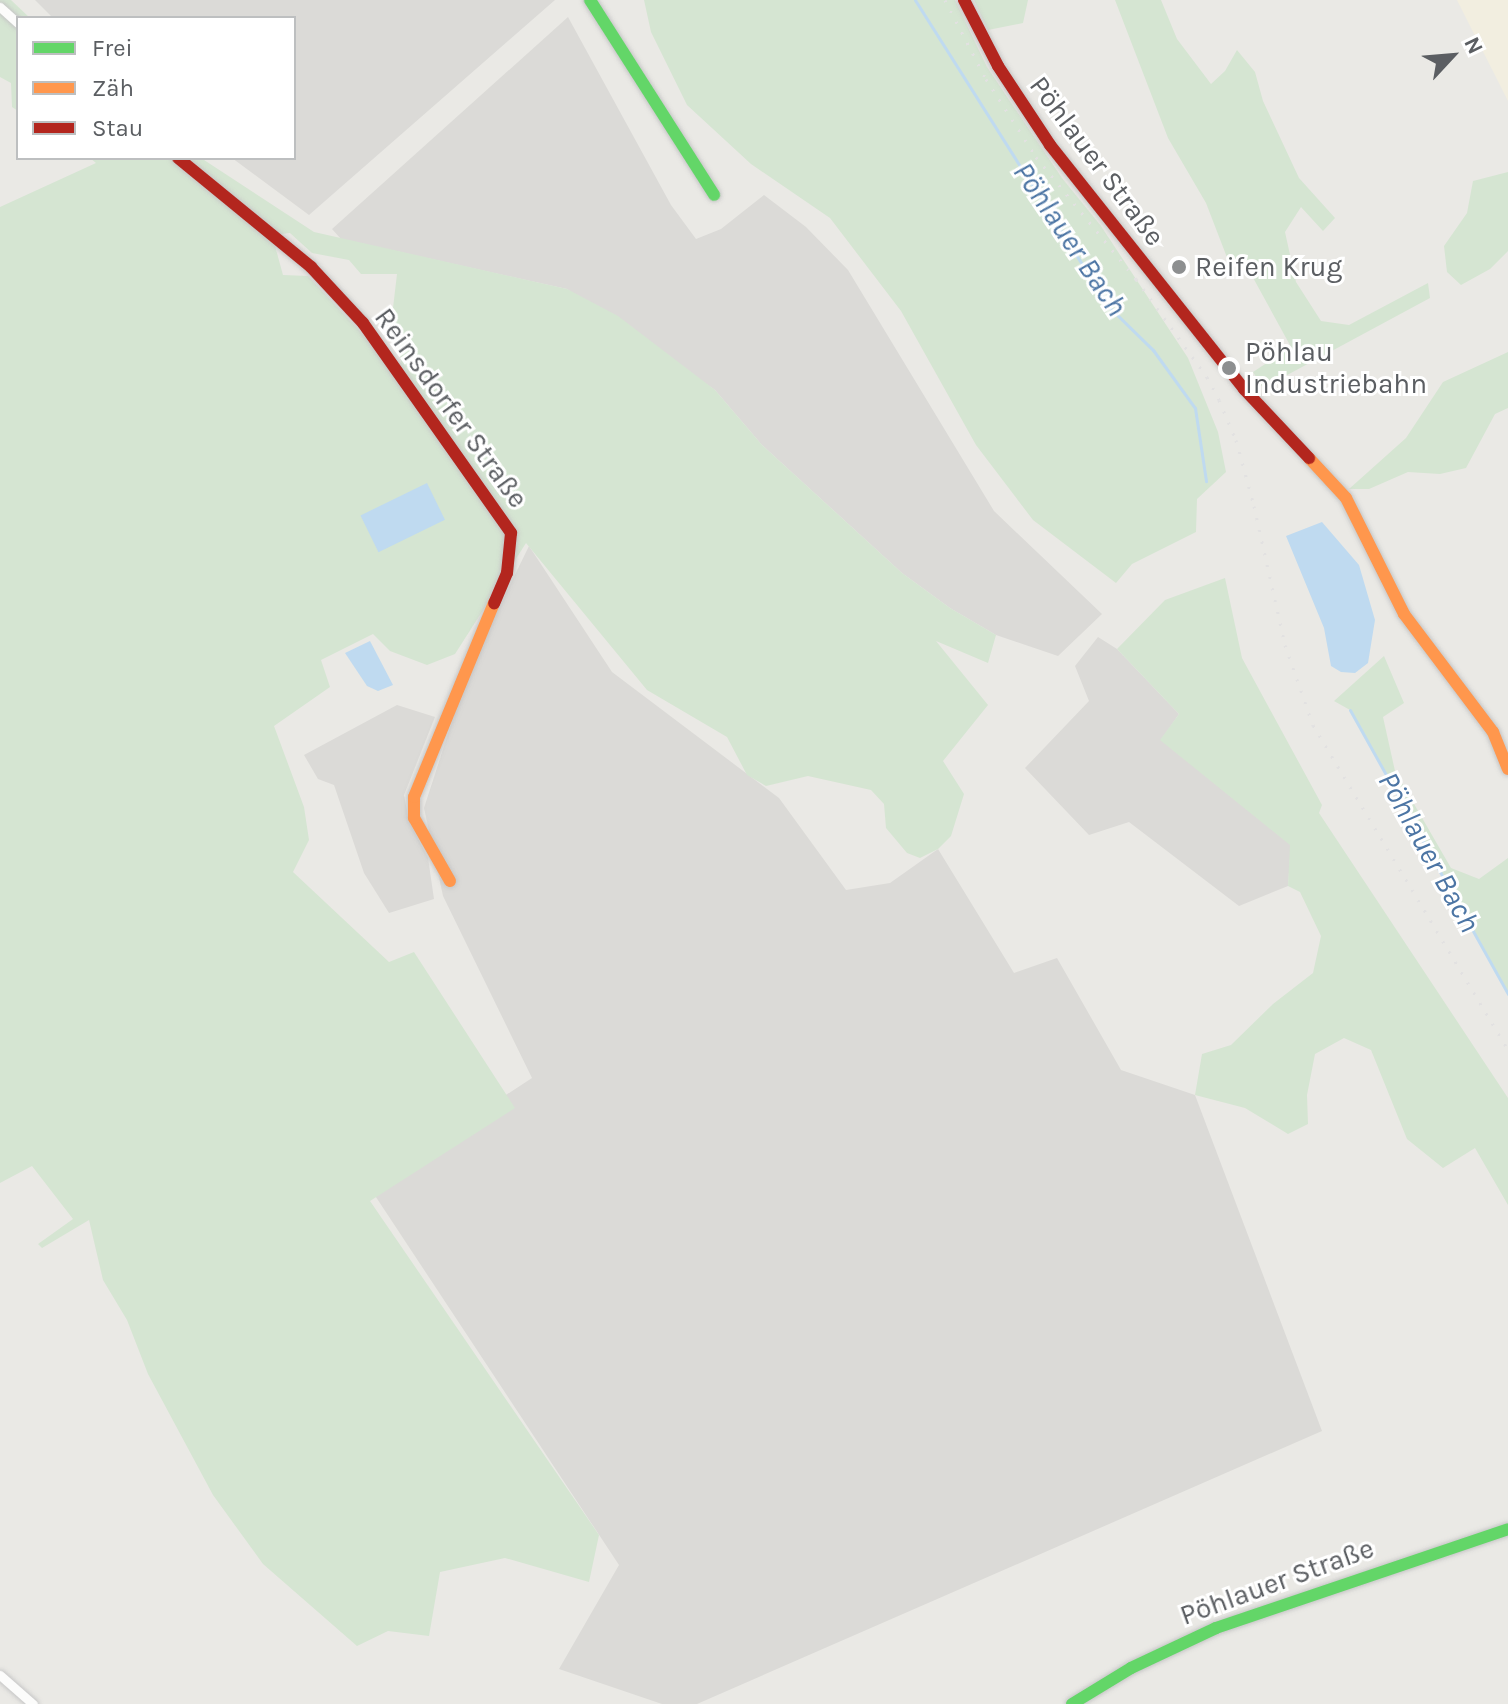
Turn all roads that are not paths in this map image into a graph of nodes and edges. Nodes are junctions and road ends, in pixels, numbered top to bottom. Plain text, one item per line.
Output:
1 (590, 0) edge
2 (964, 0) edge
3 (0, 7) edge
4 (16, 21) edge
5 (180, 160) edge
6 (714, 195) dead end
7 (1508, 769) edge
8 (450, 881) dead end
9 (1508, 1529) edge
10 (0, 1675) edge
11 (33, 1704) edge
12 (1072, 1704) edge

1 - 6 street
2 - 7 street, Pöhlauer Straße
3 - 4 street
5 - 8 street, Reinsdorfer Straße
9 - 12 street, Pöhlauer Straße
10 - 11 street

